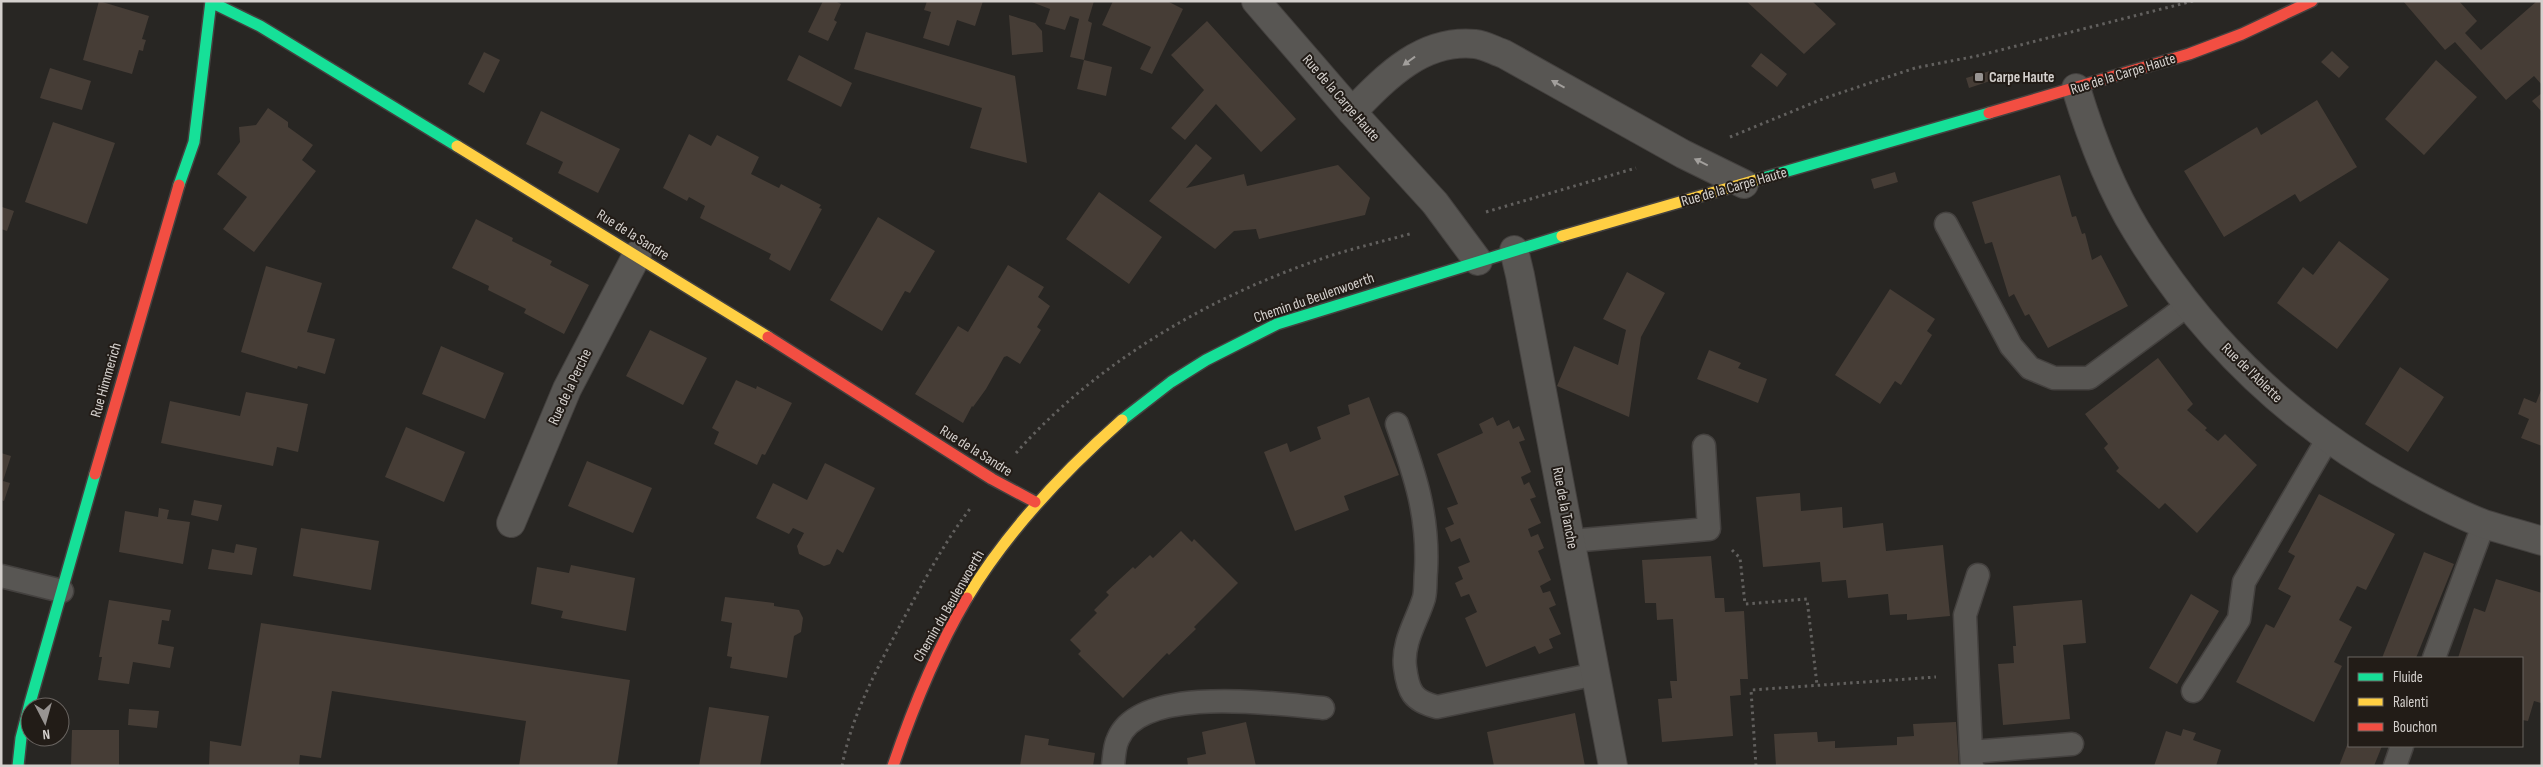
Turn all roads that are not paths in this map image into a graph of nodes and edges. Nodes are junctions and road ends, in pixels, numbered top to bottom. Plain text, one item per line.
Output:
1 (1256, 1) edge
2 (2312, 1) edge
3 (211, 2) edge
4 (2076, 88) junction
5 (1352, 112) junction
6 (1744, 184) junction
7 (1946, 224) dead end
8 (1514, 250) junction
9 (637, 255) junction
10 (1478, 261) junction
11 (2188, 305) junction
12 (1397, 424) dead end
13 (2328, 440) junction
14 (1704, 446) dead end
15 (1035, 502) junction
16 (511, 523) dead end
17 (2484, 523) junction
18 (1571, 541) junction
19 (2542, 541) edge
20 (1978, 575) dead end
21 (1, 576) edge
22 (62, 591) junction
23 (2434, 657) edge
24 (1596, 674) junction
25 (2193, 691) dead end
26 (1323, 708) dead end
27 (2072, 744) dead end
28 (2402, 747) edge
29 (1972, 759) edge
30 (18, 766) edge
31 (893, 766) edge
32 (1113, 766) edge
33 (1613, 766) edge
34 (2394, 766) edge

1 - 5 street, Rue de la Carpe Haute
2 - 4 street, Rue de la Carpe Haute
3 - 9 street, Rue de la Sandre
3 - 22 street, Rue Himmerich
4 - 6 street, Rue de la Carpe Haute
4 - 11 street, Rue de l'Ablette
6 -> 5 street
5 - 10 street, Rue de la Carpe Haute
6 - 8 street, Rue de la Carpe Haute
7 - 11 lane
8 - 10 street, Rue de la Carpe Haute
8 - 18 street, Rue de la Tanche
9 - 15 street, Rue de la Sandre
9 - 16 street, Rue de la Perche
10 - 15 street, Chemin du Beulenwoerth
11 - 13 street, Rue de l'Ablette
12 - 24 lane
13 - 17 street, Rue de l'Ablette
13 - 25 lane
14 - 18 lane
15 - 31 street, Chemin du Beulenwoerth
17 - 19 street, Rue de l'Ablette
17 - 23 lane
18 - 24 street, Rue de la Tanche
20 - 29 lane
21 - 22 lane
22 - 30 street, Rue Himmerich
24 - 33 street, Rue de la Tanche
26 - 32 lane
27 - 29 lane
28 - 34 lane

